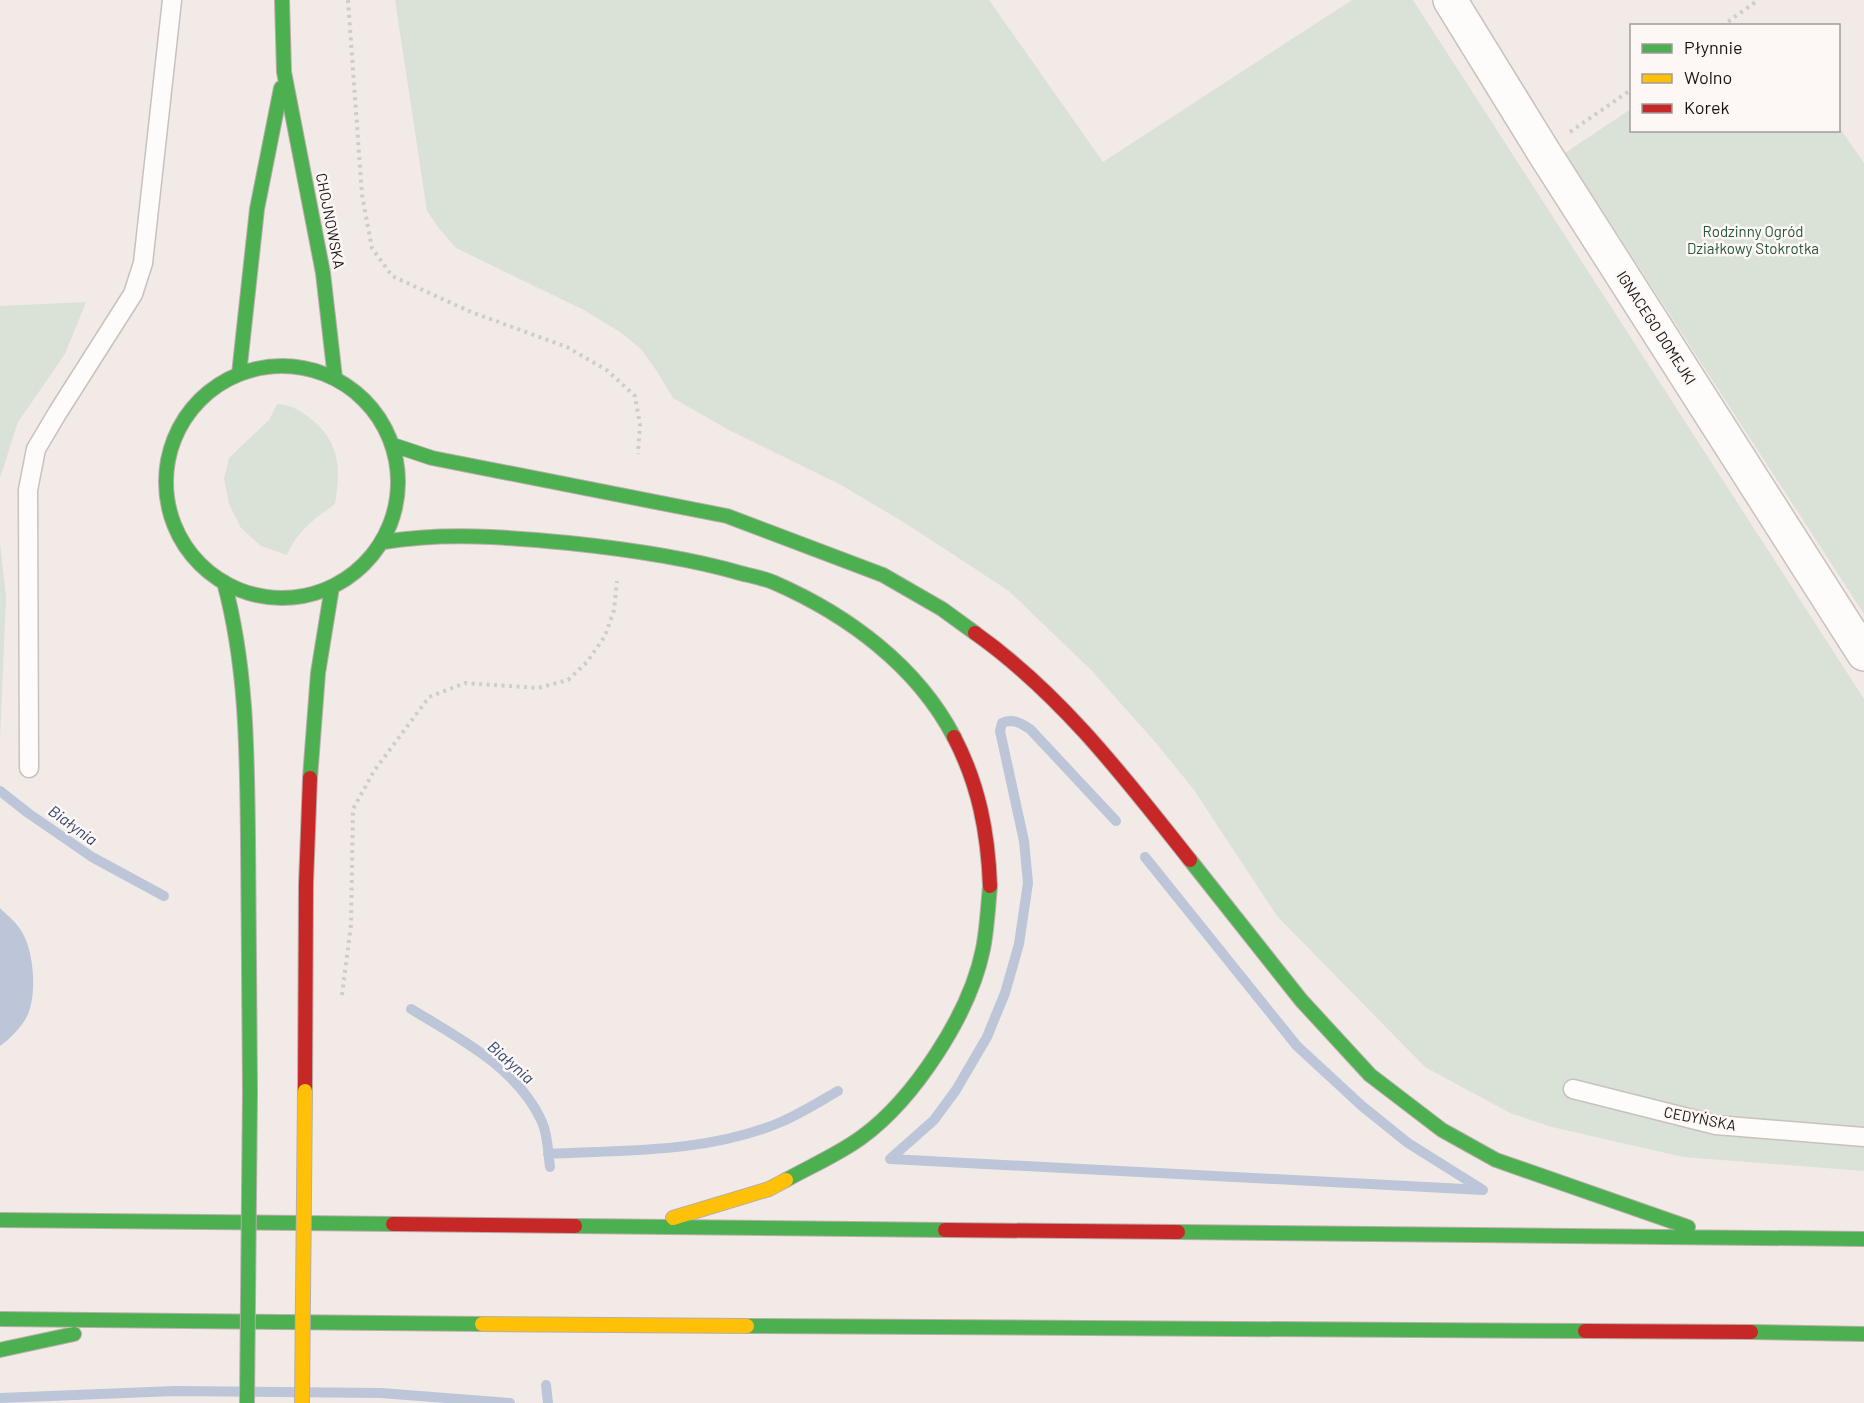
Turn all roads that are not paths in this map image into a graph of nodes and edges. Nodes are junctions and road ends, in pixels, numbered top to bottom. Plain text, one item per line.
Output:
1 (172, 0) edge
2 (282, 0) edge
3 (1450, 0) edge
4 (284, 72) junction
5 (239, 374) junction
6 (335, 378) junction
7 (393, 445) junction
8 (383, 542) junction
9 (224, 582) junction
10 (332, 587) junction
11 (1864, 654) edge
12 (29, 768) dead end
13 (1573, 1089) dead end
14 (1864, 1137) edge
15 (0, 1220) edge
16 (644, 1227) junction
17 (1718, 1237) junction
18 (1864, 1239) edge
19 (0, 1319) edge
20 (140, 1322) junction
21 (1864, 1334) edge
22 (0, 1350) edge
23 (247, 1403) edge
24 (302, 1403) edge

1 - 12 lane
2 - 4 main road, CHOJNOWSKA
3 - 11 street, IGNACEGO DOMEJKI
4 - 5 main road, CHOJNOWSKA
4 - 6 main road, CHOJNOWSKA
5 - 6 main road
5 - 9 main road
6 - 7 main road
7 - 8 main road
7 - 17 main road
8 - 10 main road
8 - 16 main road
9 - 10 main road
9 - 23 main road, bridge
10 - 24 main road, bridge
13 - 14 lane, CEDYŃSKA
15 - 16 main road
16 - 17 main road
17 - 18 main road
19 - 20 main road
20 - 21 main road
20 - 22 main road

